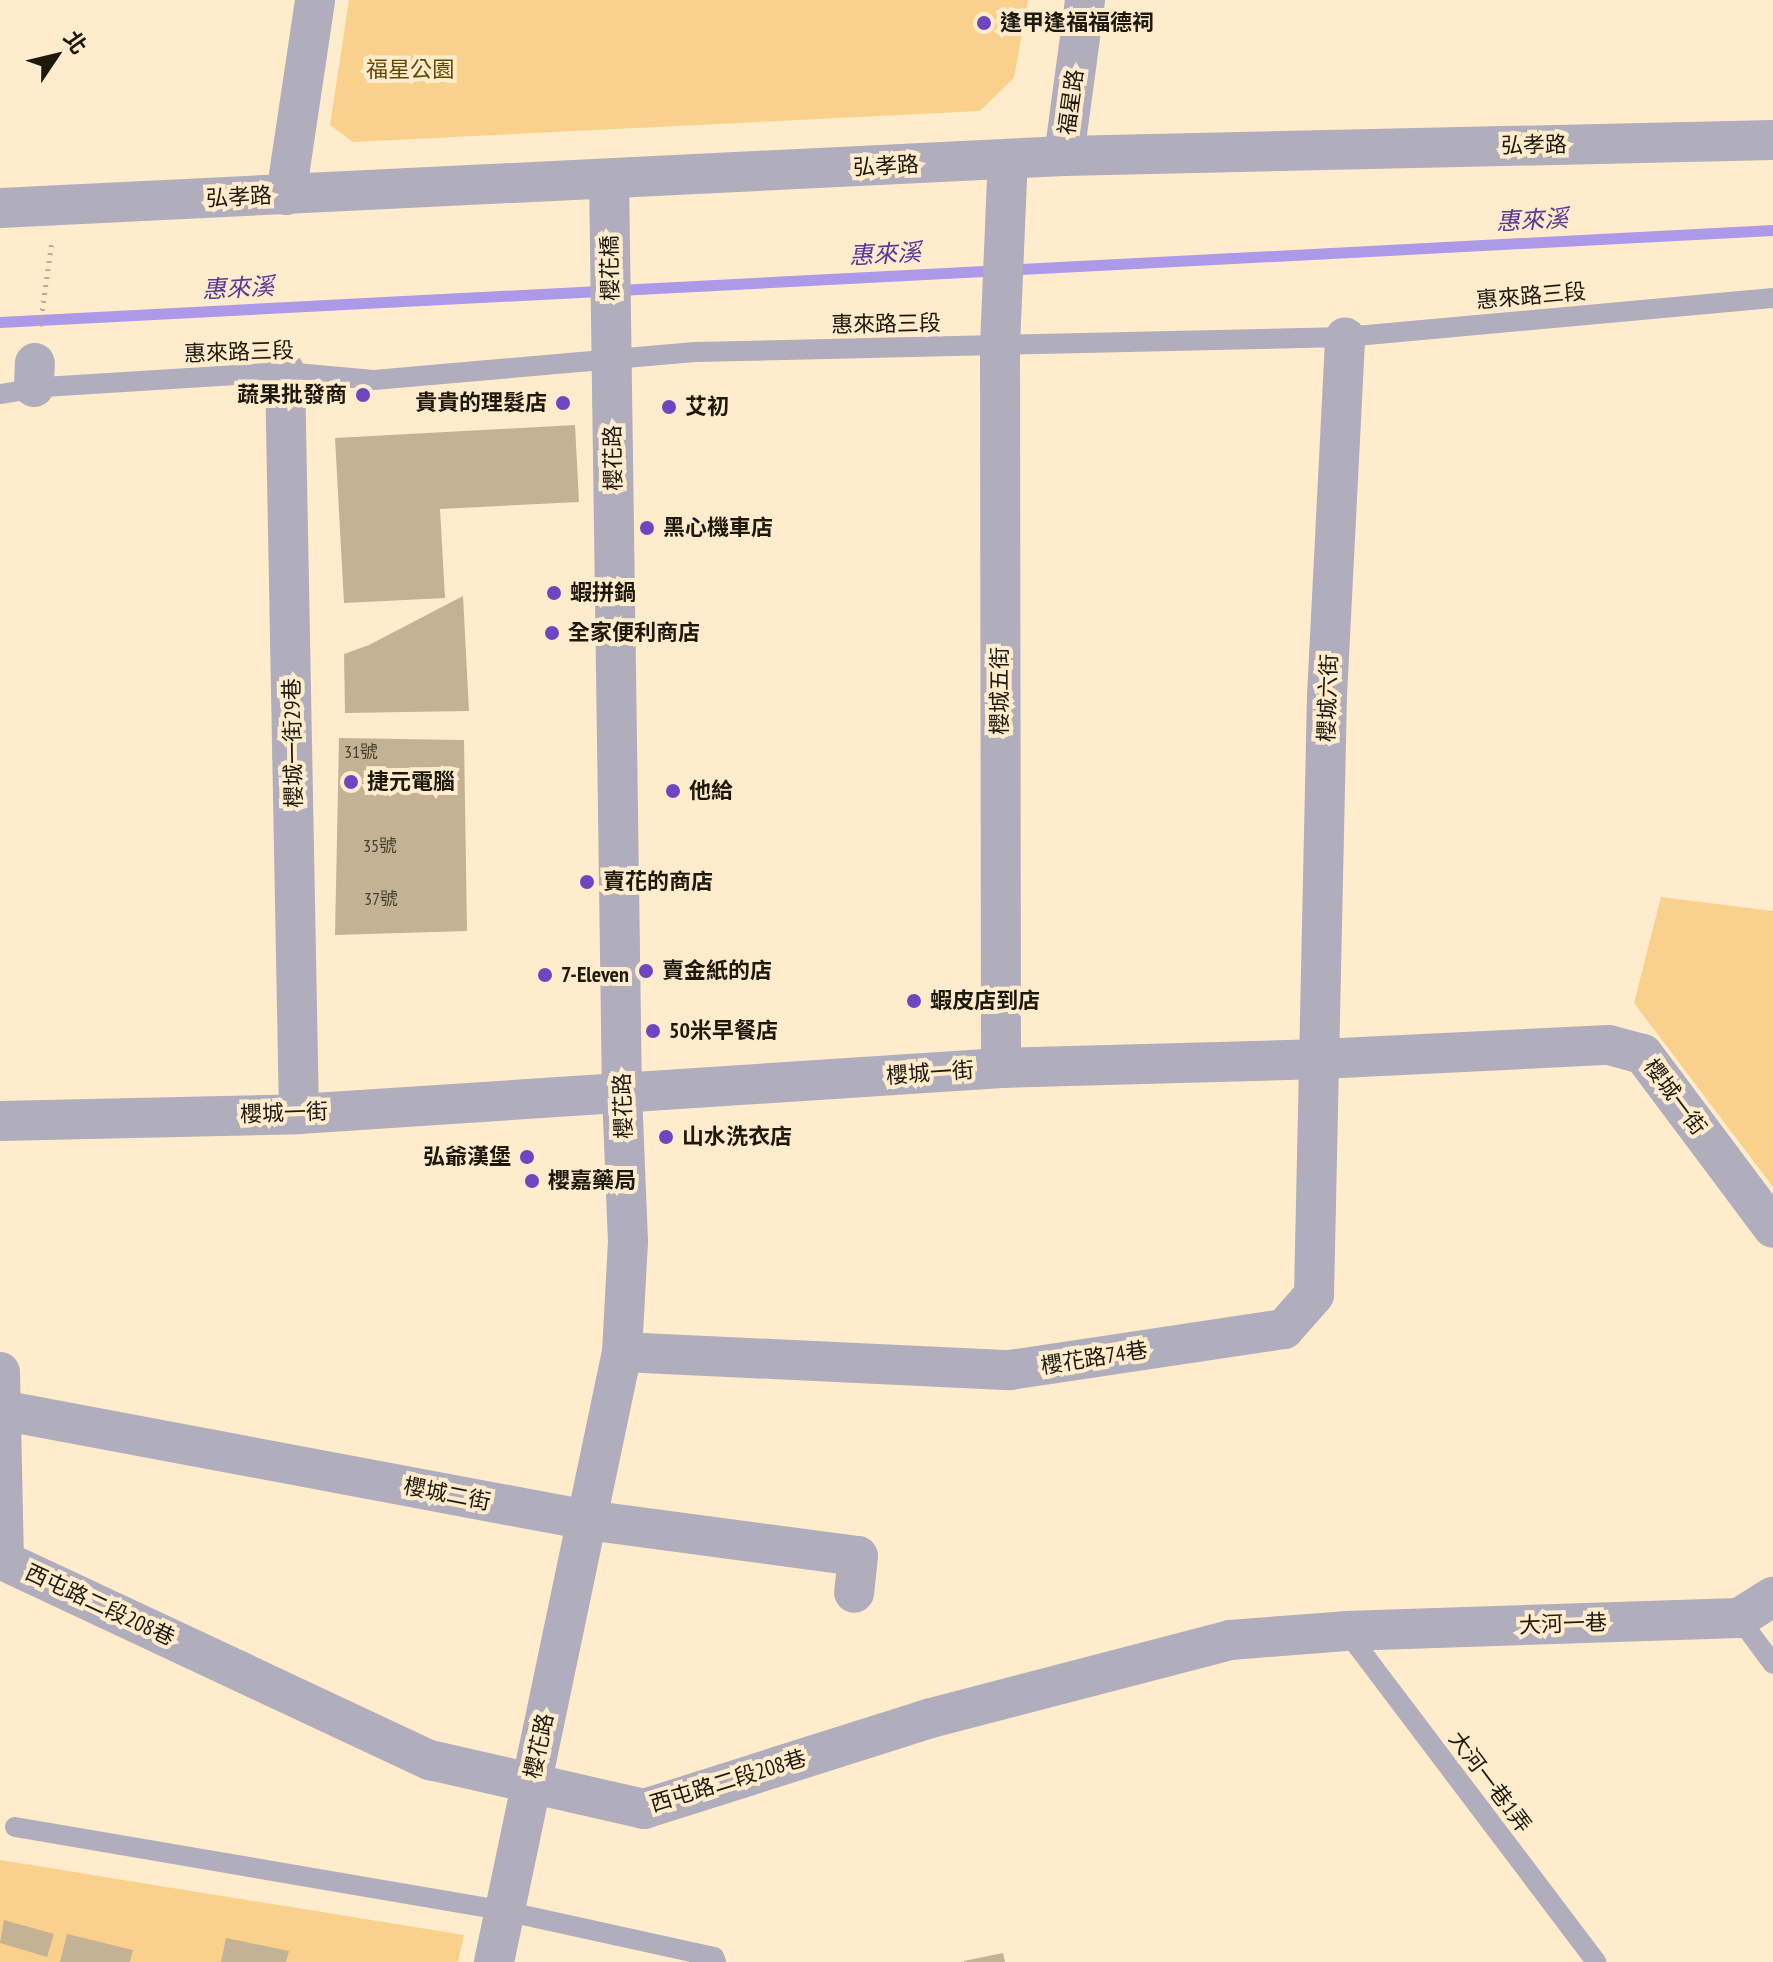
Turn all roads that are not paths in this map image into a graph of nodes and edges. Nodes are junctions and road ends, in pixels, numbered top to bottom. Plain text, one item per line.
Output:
1 (315, 0) edge
2 (1085, 0) edge
3 (1773, 140) edge
4 (1064, 156) junction
5 (1006, 174) junction
6 (609, 191) junction
7 (286, 195) junction
8 (0, 208) edge
9 (1773, 298) edge
10 (1000, 330) junction
11 (1345, 337) junction
12 (612, 346) junction
13 (285, 372) junction
14 (23, 381) edge
15 (1320, 1059) junction
16 (1001, 1068) junction
17 (622, 1095) junction
18 (299, 1114) junction
19 (0, 1121) edge
20 (1773, 1228) edge
21 (622, 1352) junction
22 (1, 1391) edge
23 (587, 1520) junction
24 (2, 1560) edge
25 (854, 1593) dead end
26 (1773, 1597) edge
27 (1739, 1618) junction
28 (1346, 1631) junction
29 (1773, 1664) edge
30 (531, 1785) junction
31 (15, 1827) dead end
32 (505, 1911) junction
33 (494, 1962) edge
34 (716, 1962) edge
35 (1596, 1962) edge

1 - 7 street
2 - 4 street, 福星路
3 - 4 street, 弘孝路
4 - 5 street, 弘孝路
5 - 6 street, 弘孝路
5 - 10 street, 櫻城五街
6 - 7 street, 弘孝路
6 - 12 street, 櫻花橋
7 - 8 street, 弘孝路
9 - 11 lane, 惠來路三段
10 - 11 lane, 惠來路三段
10 - 12 lane, 惠來路三段
10 - 16 street, 櫻城五街
11 - 15 street, 櫻城六街
12 - 13 lane, 惠來路三段
12 - 17 street, 櫻花路
13 - 14 lane, 惠來路三段
13 - 18 street, 櫻城一街29巷
15 - 16 street, 櫻城一街
15 - 20 street, 櫻城一街
15 - 21 street, 櫻花路74巷
16 - 17 street, 櫻城一街
17 - 18 street, 櫻城一街
17 - 21 street, 櫻花路
18 - 19 street, 櫻城一街
21 - 23 street, 櫻花路
22 - 23 street, 櫻城二街
22 - 24 street
23 - 25 street, 櫻城二街
23 - 30 street, 櫻花路
24 - 30 street, 西屯路二段208巷
26 - 27 street, 大河一巷
27 - 28 street, 大河一巷
27 - 29 lane
28 - 30 street, 西屯路二段208巷
28 - 35 lane, 大河一巷1弄
30 - 32 street, 櫻花路
31 - 32 lane
32 - 33 street, 櫻花路
32 - 34 lane

